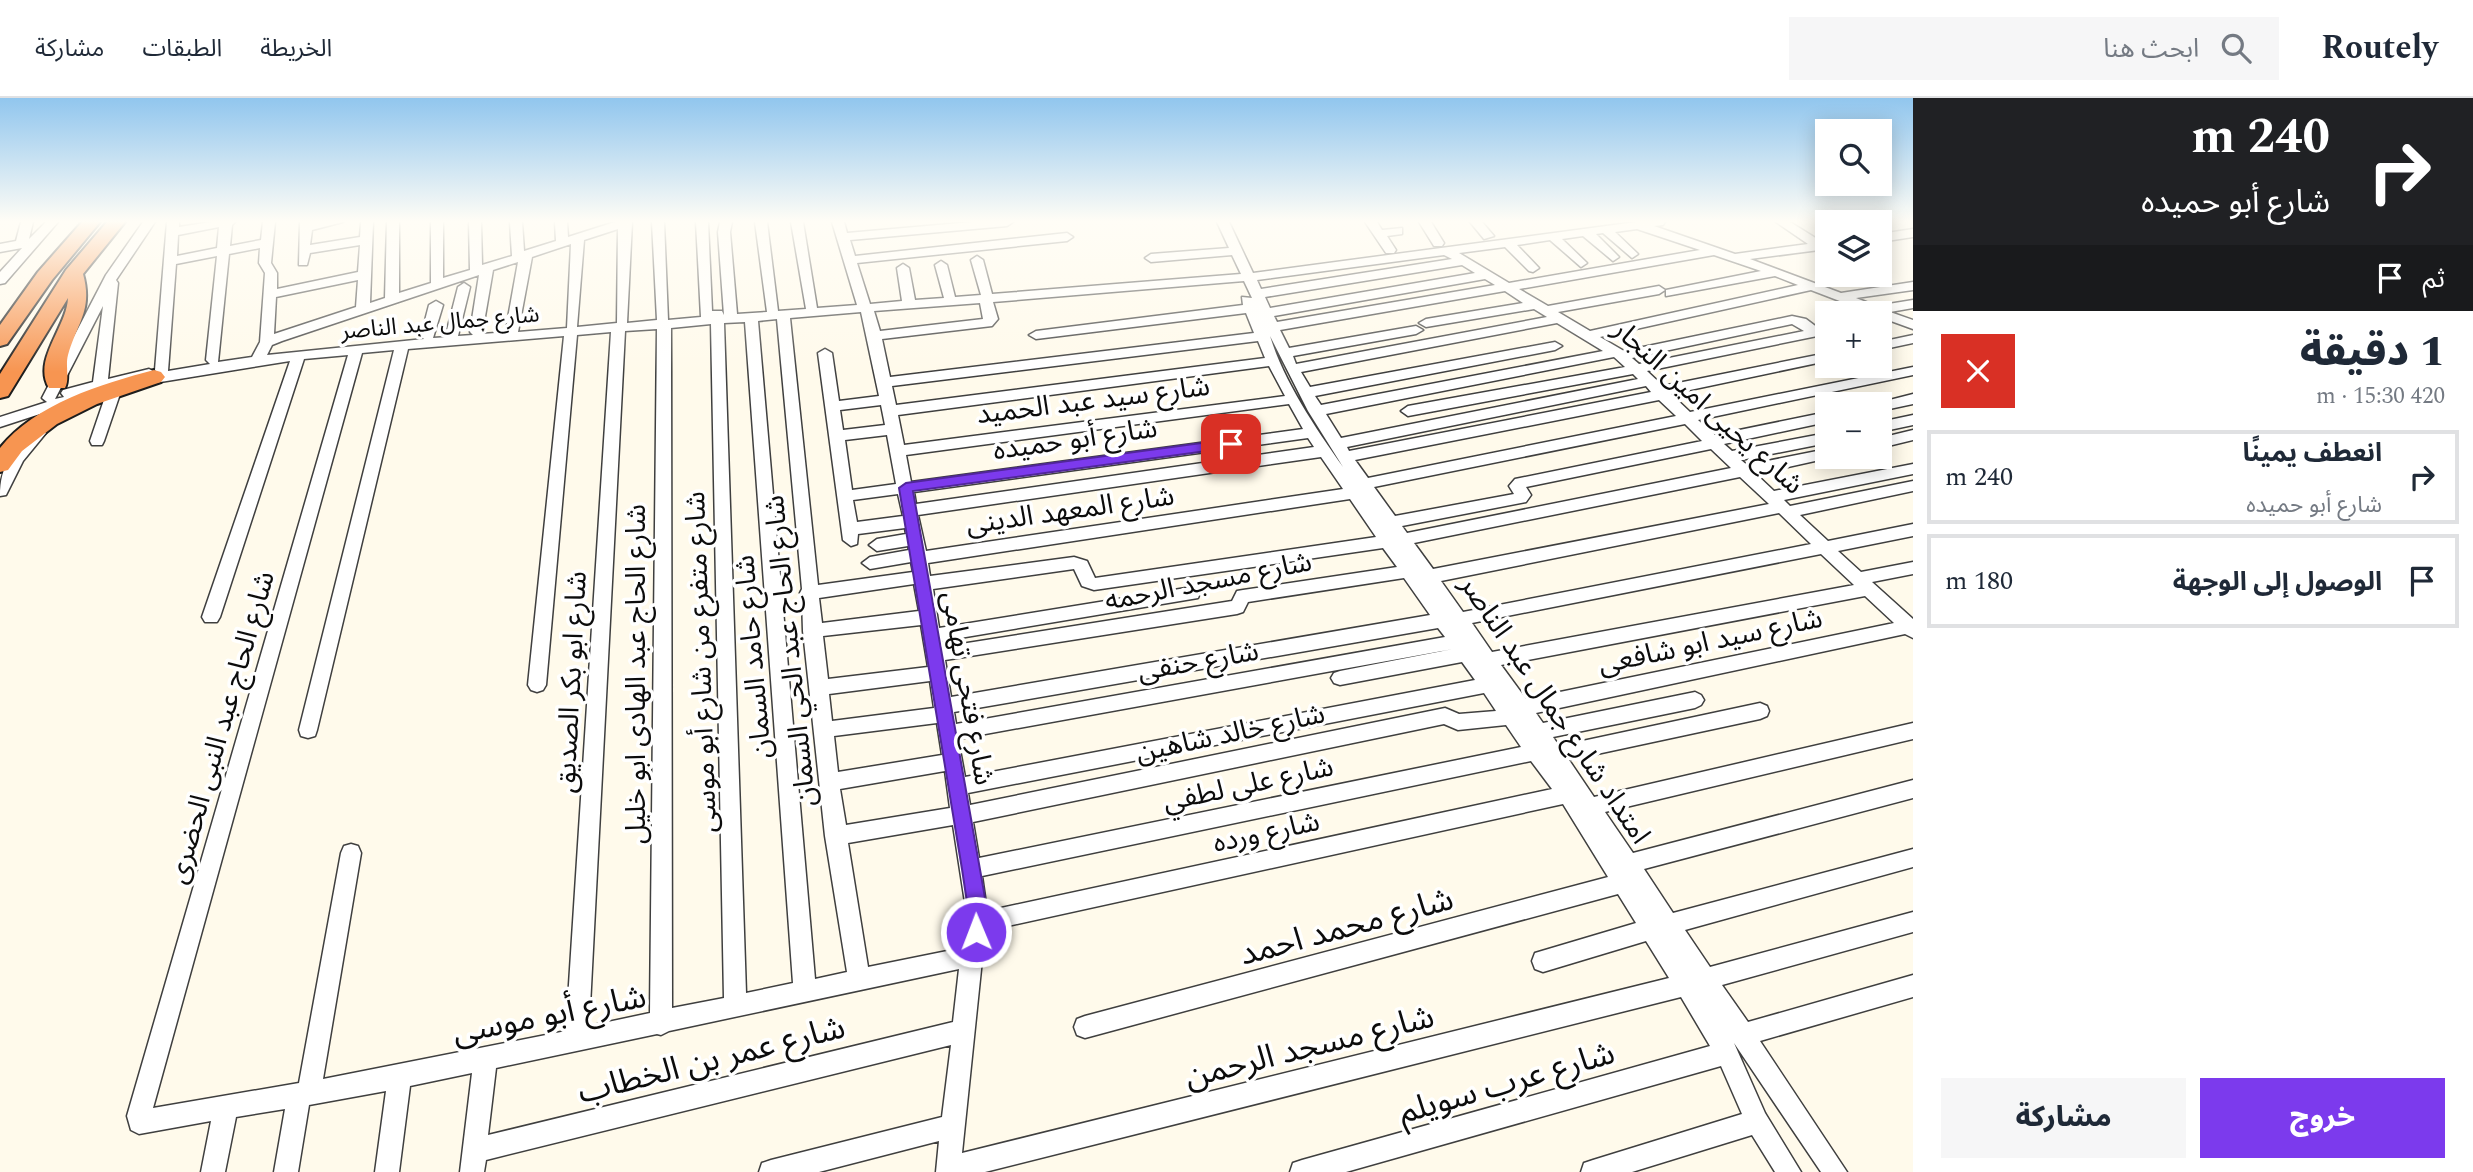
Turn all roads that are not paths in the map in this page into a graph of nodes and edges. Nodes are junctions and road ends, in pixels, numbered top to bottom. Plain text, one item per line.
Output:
1 (48, 272) edge
2 (114, 272) edge
3 (169, 272) edge
4 (221, 272) edge
5 (270, 272) edge
6 (354, 272) edge
7 (365, 272) edge
8 (392, 272) edge
9 (437, 272) edge
10 (470, 272) edge
11 (482, 272) edge
12 (520, 272) edge
13 (576, 272) edge
14 (623, 272) edge
15 (661, 272) edge
16 (711, 272) edge
17 (721, 272) edge
18 (770, 272) edge
19 (805, 272) edge
20 (853, 272) edge
21 (904, 272) edge
22 (944, 272) edge
23 (980, 272) edge
24 (1191, 272) edge
25 (1243, 272) edge
26 (1318, 272) edge
27 (1338, 272) edge
28 (1390, 272) edge
29 (1483, 272) edge
30 (1598, 272) edge
31 (1776, 272) joint
32 (74, 274) joint
33 (112, 275) junction
34 (1488, 275) junction
35 (45, 276) junction
36 (437, 283) junction
37 (1812, 286) junction
38 (1913, 286) edge
39 (464, 287) dead end
40 (270, 288) junction
41 (1509, 288) junction
42 (1251, 293) junction
43 (949, 296) junction
44 (986, 296) junction
45 (1840, 297) junction
46 (392, 298) junction
47 (908, 300) junction
48 (1849, 301) edge
49 (1913, 304) edge
50 (436, 305) dead end
51 (865, 306) junction
52 (811, 307) junction
53 (363, 308) junction
54 (0, 311) edge
55 (1549, 311) junction
56 (1892, 311) edge
57 (777, 312) junction
58 (718, 316) junction
59 (751, 317) junction
60 (1892, 318) edge
61 (663, 321) junction
62 (1910, 323) edge
63 (620, 324) junction
64 (572, 328) junction
65 (1815, 328) edge
66 (513, 329) junction
67 (477, 332) junction
68 (1815, 332) edge
69 (453, 334) junction
70 (1036, 335) dead end
71 (1590, 335) junction
72 (428, 336) junction
73 (874, 336) junction
74 (1913, 339) edge
75 (0, 340) edge
76 (1892, 343) edge
77 (402, 345) junction
78 (1555, 345) dead end
79 (356, 350) junction
80 (261, 352) junction
81 (825, 354) dead end
82 (1620, 354) junction
83 (299, 355) junction
84 (1815, 359) edge
85 (213, 360) junction
86 (1283, 361) junction
87 (1637, 369) junction
88 (1913, 371) edge
89 (163, 374) junction
90 (100, 384) junction
91 (1659, 389) junction
92 (1, 390) edge
93 (53, 391) junction
94 (113, 394) junction
95 (1299, 396) junction
96 (1913, 399) edge
97 (1892, 403) edge
98 (832, 406) junction
99 (890, 408) junction
100 (1315, 411) junction
101 (1408, 411) dead end
102 (7, 416) edge
103 (1689, 417) junction
104 (1815, 420) edge
105 (1913, 420) edge
106 (1892, 424) edge
107 (836, 430) junction
108 (1312, 433) junction
109 (1913, 435) edge
110 (1815, 440) edge
111 (1892, 440) edge
112 (97, 441) dead end
113 (1714, 442) junction
114 (899, 450) junction
115 (1335, 450) junction
116 (1730, 457) junction
117 (1815, 457) edge
118 (0, 464) edge
119 (1913, 469) edge
120 (1745, 472) junction
121 (1913, 486) edge
122 (906, 488) junction
123 (1358, 489) junction
124 (0, 491) edge
125 (845, 496) junction
126 (1780, 505) junction
127 (1913, 530) edge
128 (1390, 532) junction
129 (915, 537) junction
130 (877, 545) dead end
131 (1825, 547) junction
132 (870, 563) dead end
133 (1913, 568) edge
134 (1418, 576) junction
135 (922, 580) junction
136 (1863, 584) junction
137 (808, 593) junction
138 (1192, 593) dead end
139 (211, 617) dead end
140 (1452, 619) junction
141 (929, 626) junction
142 (1912, 628) edge
143 (812, 631) junction
144 (1464, 648) junction
145 (1489, 660) junction
146 (936, 664) junction
147 (1340, 678) dead end
148 (537, 685) dead end
149 (1488, 685) junction
150 (819, 688) junction
151 (1695, 700) dead end
152 (943, 710) junction
153 (1760, 711) dead end
154 (1516, 712) junction
155 (308, 730) dead end
156 (823, 730) junction
157 (1913, 731) edge
158 (947, 733) junction
159 (1543, 747) junction
160 (952, 762) junction
161 (829, 782) junction
162 (957, 787) junction
163 (1913, 789) edge
164 (1568, 794) junction
165 (1590, 807) junction
166 (962, 815) junction
167 (835, 836) junction
168 (351, 853) dead end
169 (1913, 858) edge
170 (972, 869) junction
171 (1625, 874) junction
172 (1913, 922) edge
173 (976, 923) junction
174 (1660, 927) junction
175 (972, 956) junction
176 (1543, 961) dead end
177 (859, 981) junction
178 (1695, 982) junction
179 (1913, 986) edge
180 (805, 993) junction
181 (735, 1008) junction
182 (661, 1024) junction
183 (1085, 1027) dead end
184 (963, 1031) junction
185 (577, 1041) junction
186 (1735, 1044) junction
187 (485, 1059) junction
188 (400, 1077) junction
189 (304, 1094) junction
190 (226, 1108) junction
191 (138, 1119) joint
192 (1757, 1121) junction
193 (953, 1126) junction
194 (473, 1161) edge
195 (948, 1170) edge
196 (213, 1172) edge
197 (286, 1172) edge
198 (387, 1172) edge
199 (771, 1172) edge
200 (1302, 1172) edge
201 (1593, 1172) edge
202 (1789, 1172) edge
203 (1835, 1172) edge

1 - 35 highway
2 - 33 street
3 - 89 street
4 - 85 street
5 - 40 street
6 - 40 street
7 - 53 street
8 - 46 street
9 - 36 street
10 - 36 street
11 - 67 street
12 - 66 street
13 - 64 street
14 - 63 street, شارع ابو بكر الصديق
15 - 61 street, شارع الحاج عبد الهادى ابو خليل
16 - 58 street
17 - 58 street
18 - 57 street, شارع الحاج عبد الحي السمان
19 - 52 street
20 - 51 street, شارع فتحى تهامى
21 - 47 street
22 - 43 street
23 - 44 street
24 - 42 street
25 - 42 street
26 - 42 street
27 - 42 street
28 - 42 street
29 - 34 street, شارع يحيى امين النجار
30 - 41 street
31 - 37 street
31 - 55 street
32 - 92 highway
32 - 93 highway
33 - 90 street
33 - 93 street
34 - 41 street, شارع يحيى امين النجار
34 - 42 street
35 - 54 highway
35 - 75 highway
36 - 46 street
37 - 45 street
37 - 71 street
38 - 45 street
39 - 69 street
40 - 80 street
41 - 42 street
41 - 55 street, شارع يحيى امين النجار
42 - 44 street, شارع جمال عبد الناصر
42 - 70 street
42 - 86 street, امتداد شارع جمال عبد الناصر
42 - 99 street
43 - 44 street, شارع جمال عبد الناصر
43 - 47 street, شارع جمال عبد الناصر
44 - 51 street, شارع جمال عبد الناصر
44 - 73 street
45 - 48 street
46 - 53 street
47 - 51 street, شارع جمال عبد الناصر
49 - 56 street
50 - 72 street
51 - 52 street, شارع جمال عبد الناصر
51 - 57 street, شارع جمال عبد الناصر
51 - 73 street, شارع فتحى تهامى
52 - 57 street, شارع جمال عبد الناصر
53 - 80 street
55 - 71 street, شارع يحيى امين النجار
55 - 86 street
55 - 86 street
57 - 58 street, شارع جمال عبد الناصر
57 - 59 street, شارع جمال عبد الناصر
57 - 137 street, شارع الحاج عبد الحي السمان
58 - 59 street, شارع جمال عبد الناصر
58 - 61 street, شارع جمال عبد الناصر
58 - 181 street, شارع متفرع من شارع أبو موسى
59 - 180 street, شارع حامد السمان
60 - 62 street
61 - 63 street, شارع جمال عبد الناصر
61 - 182 street, شارع الحاج عبد الهادى ابو خليل
63 - 64 street, شارع جمال عبد الناصر
63 - 185 street, شارع ابو بكر الصديق
64 - 66 street, شارع جمال عبد الناصر
64 - 77 street, شارع جمال عبد الناصر
64 - 148 street
65 - 82 street
66 - 67 street, شارع جمال عبد الناصر
67 - 69 street, شارع جمال عبد الناصر
68 - 87 street
69 - 72 street, شارع جمال عبد الناصر
71 - 82 street, شارع يحيى امين النجار
72 - 80 street, شارع جمال عبد الناصر
73 - 99 street, شارع فتحى تهامى
74 - 76 street
77 - 79 street, شارع جمال عبد الناصر
77 - 155 street
78 - 95 street, شارع سيد عبد الحميد
79 - 83 street, شارع جمال عبد الناصر
79 - 191 street, شارع الحاج عبد النبى الحضرى
80 - 83 street, شارع جمال عبد الناصر
80 - 85 street, شارع جمال عبد الناصر
80 - 89 street, شارع جمال عبد الناصر
81 - 98 street
82 - 87 street, شارع يحيى امين النجار
82 - 100 street
83 - 139 street
84 - 91 street
85 - 89 street, شارع جمال عبد الناصر
86 - 95 street, امتداد شارع جمال عبد الناصر
86 - 99 street
87 - 91 street, شارع يحيى امين النجار
87 - 101 street
88 - 103 street, شارع المعهد الدينى
89 - 90 street, شارع جمال عبد الناصر
89 - 94 street
89 - 102 street, شارع جمال عبد الناصر
89 - 118 highway
90 - 93 street, شارع جمال عبد الناصر
91 - 103 street, شارع يحيى امين النجار
91 - 115 street
93 - 102 street, شارع جمال عبد الناصر
94 - 112 street
94 - 124 street
95 - 100 street, امتداد شارع جمال عبد الناصر
95 - 108 street, امتداد شارع جمال عبد الناصر
95 - 114 street, شارع سيد عبد الحميد
96 - 97 street
98 - 99 street
98 - 107 street
99 - 107 street
99 - 114 street, شارع فتحى تهامى
100 - 115 street, امتداد شارع جمال عبد الناصر
103 - 113 street, شارع يحيى امين النجار
103 - 123 street, شارع المعهد الدينى
104 - 113 street
105 - 106 street
107 - 125 street
108 - 115 street, امتداد شارع جمال عبد الناصر
108 - 122 street, شارع أبو حميده
109 - 111 street
110 - 116 street
113 - 116 street, شارع يحيى امين النجار
113 - 128 street
114 - 122 street, شارع فتحى تهامى
115 - 123 street, امتداد شارع جمال عبد الناصر
115 - 129 street
116 - 120 street, شارع يحيى امين النجار
117 - 120 street
119 - 126 street
120 - 126 street, شارع يحيى امين النجار
120 - 128 street
121 - 126 street
122 - 125 street, شارع أبو حميده
122 - 129 street, شارع فتحى تهامى
123 - 128 street, امتداد شارع جمال عبد الناصر
123 - 129 street, شارع المعهد الدينى
125 - 129 street
126 - 131 street, شارع يحيى امين النجار
126 - 134 street
127 - 131 street
128 - 134 street, امتداد شارع جمال عبد الناصر
128 - 135 street
129 - 130 street
129 - 132 street
129 - 135 street, شارع فتحى تهامى
131 - 136 street, شارع يحيى امين النجار
131 - 140 street
133 - 136 street
134 - 140 street, امتداد شارع جمال عبد الناصر
134 - 146 street, شارع مسجد الرحمه
135 - 137 street
135 - 141 street, شارع فتحى تهامى
136 - 142 street, شارع يحيى امين النجار
136 - 145 street
137 - 143 street, شارع الحاج عبد الحي السمان
138 - 141 street
140 - 144 street, امتداد شارع جمال عبد الناصر
140 - 145 street, امتداد شارع جمال عبد الناصر
140 - 152 street
141 - 143 street
141 - 146 street, شارع فتحى تهامى
142 - 154 street, شارع سيد ابو شافعى
143 - 150 street, شارع الحاج عبد الحي السمان
144 - 147 street
144 - 149 street, امتداد شارع جمال عبد الناصر
144 - 158 street, شارع حنفى
145 - 154 street, امتداد شارع جمال عبد الناصر
146 - 150 street
146 - 152 street, شارع فتحى تهامى
149 - 154 street, امتداد شارع جمال عبد الناصر
149 - 162 street
150 - 156 street, شارع الحاج عبد الحي السمان
151 - 159 street
152 - 156 street
152 - 158 street, شارع فتحى تهامى
153 - 159 street
154 - 159 street, امتداد شارع جمال عبد الناصر
154 - 166 street, شارع خالد شاهين
156 - 161 street, شارع الحاج عبد الحي السمان
157 - 165 street
158 - 160 street, شارع فتحى تهامى
159 - 164 street, امتداد شارع جمال عبد الناصر
159 - 165 street, امتداد شارع جمال عبد الناصر
159 - 170 street, شارع على لطفي
160 - 161 street
160 - 162 street, شارع فتحى تهامى
161 - 167 street, شارع الحاج عبد الحي السمان
162 - 166 street, شارع فتحى تهامى
163 - 171 street, شارع محمد احمد
164 - 171 street, امتداد شارع جمال عبد الناصر
164 - 173 street, شارع ورده
165 - 171 street, امتداد شارع جمال عبد الناصر
166 - 167 street, شارع خالد شاهين
166 - 170 street, شارع فتحى تهامى
167 - 177 street, شارع الحاج عبد الحي السمان
168 - 189 street
169 - 174 street
170 - 173 street, شارع فتحى تهامى
171 - 174 street, امتداد شارع جمال عبد الناصر
171 - 183 street, شارع محمد احمد
172 - 178 street, شارع مسجد الرحمن
173 - 175 street, شارع فتحى تهامى
174 - 176 street
174 - 178 street, امتداد شارع جمال عبد الناصر
175 - 177 street, شارع أبو موسى
175 - 184 street, شارع فتحى تهامى
177 - 180 street, شارع أبو موسى
178 - 186 street, امتداد شارع جمال عبد الناصر
178 - 195 street, شارع مسجد الرحمن
179 - 186 street, شارع عرب سويلم
180 - 181 street, شارع أبو موسى
181 - 182 street, شارع أبو موسى
182 - 185 street, شارع أبو موسى
184 - 193 street, شارع فتحى تهامى
184 - 194 street, شارع عمر بن الخطاب
185 - 187 street, شارع أبو موسى
186 - 192 street, امتداد شارع جمال عبد الناصر
186 - 200 street, شارع عرب سويلم
186 - 203 street, امتداد شارع جمال عبد الناصر
187 - 188 street, شارع أبو موسى
187 - 194 street
188 - 189 street, شارع أبو موسى
188 - 198 street
189 - 190 street, شارع أبو موسى
189 - 197 street
190 - 191 street, شارع أبو موسى
190 - 196 street
192 - 201 street
192 - 202 street, امتداد شارع جمال عبد الناصر
193 - 195 street, شارع فتحى تهامى
193 - 199 street

